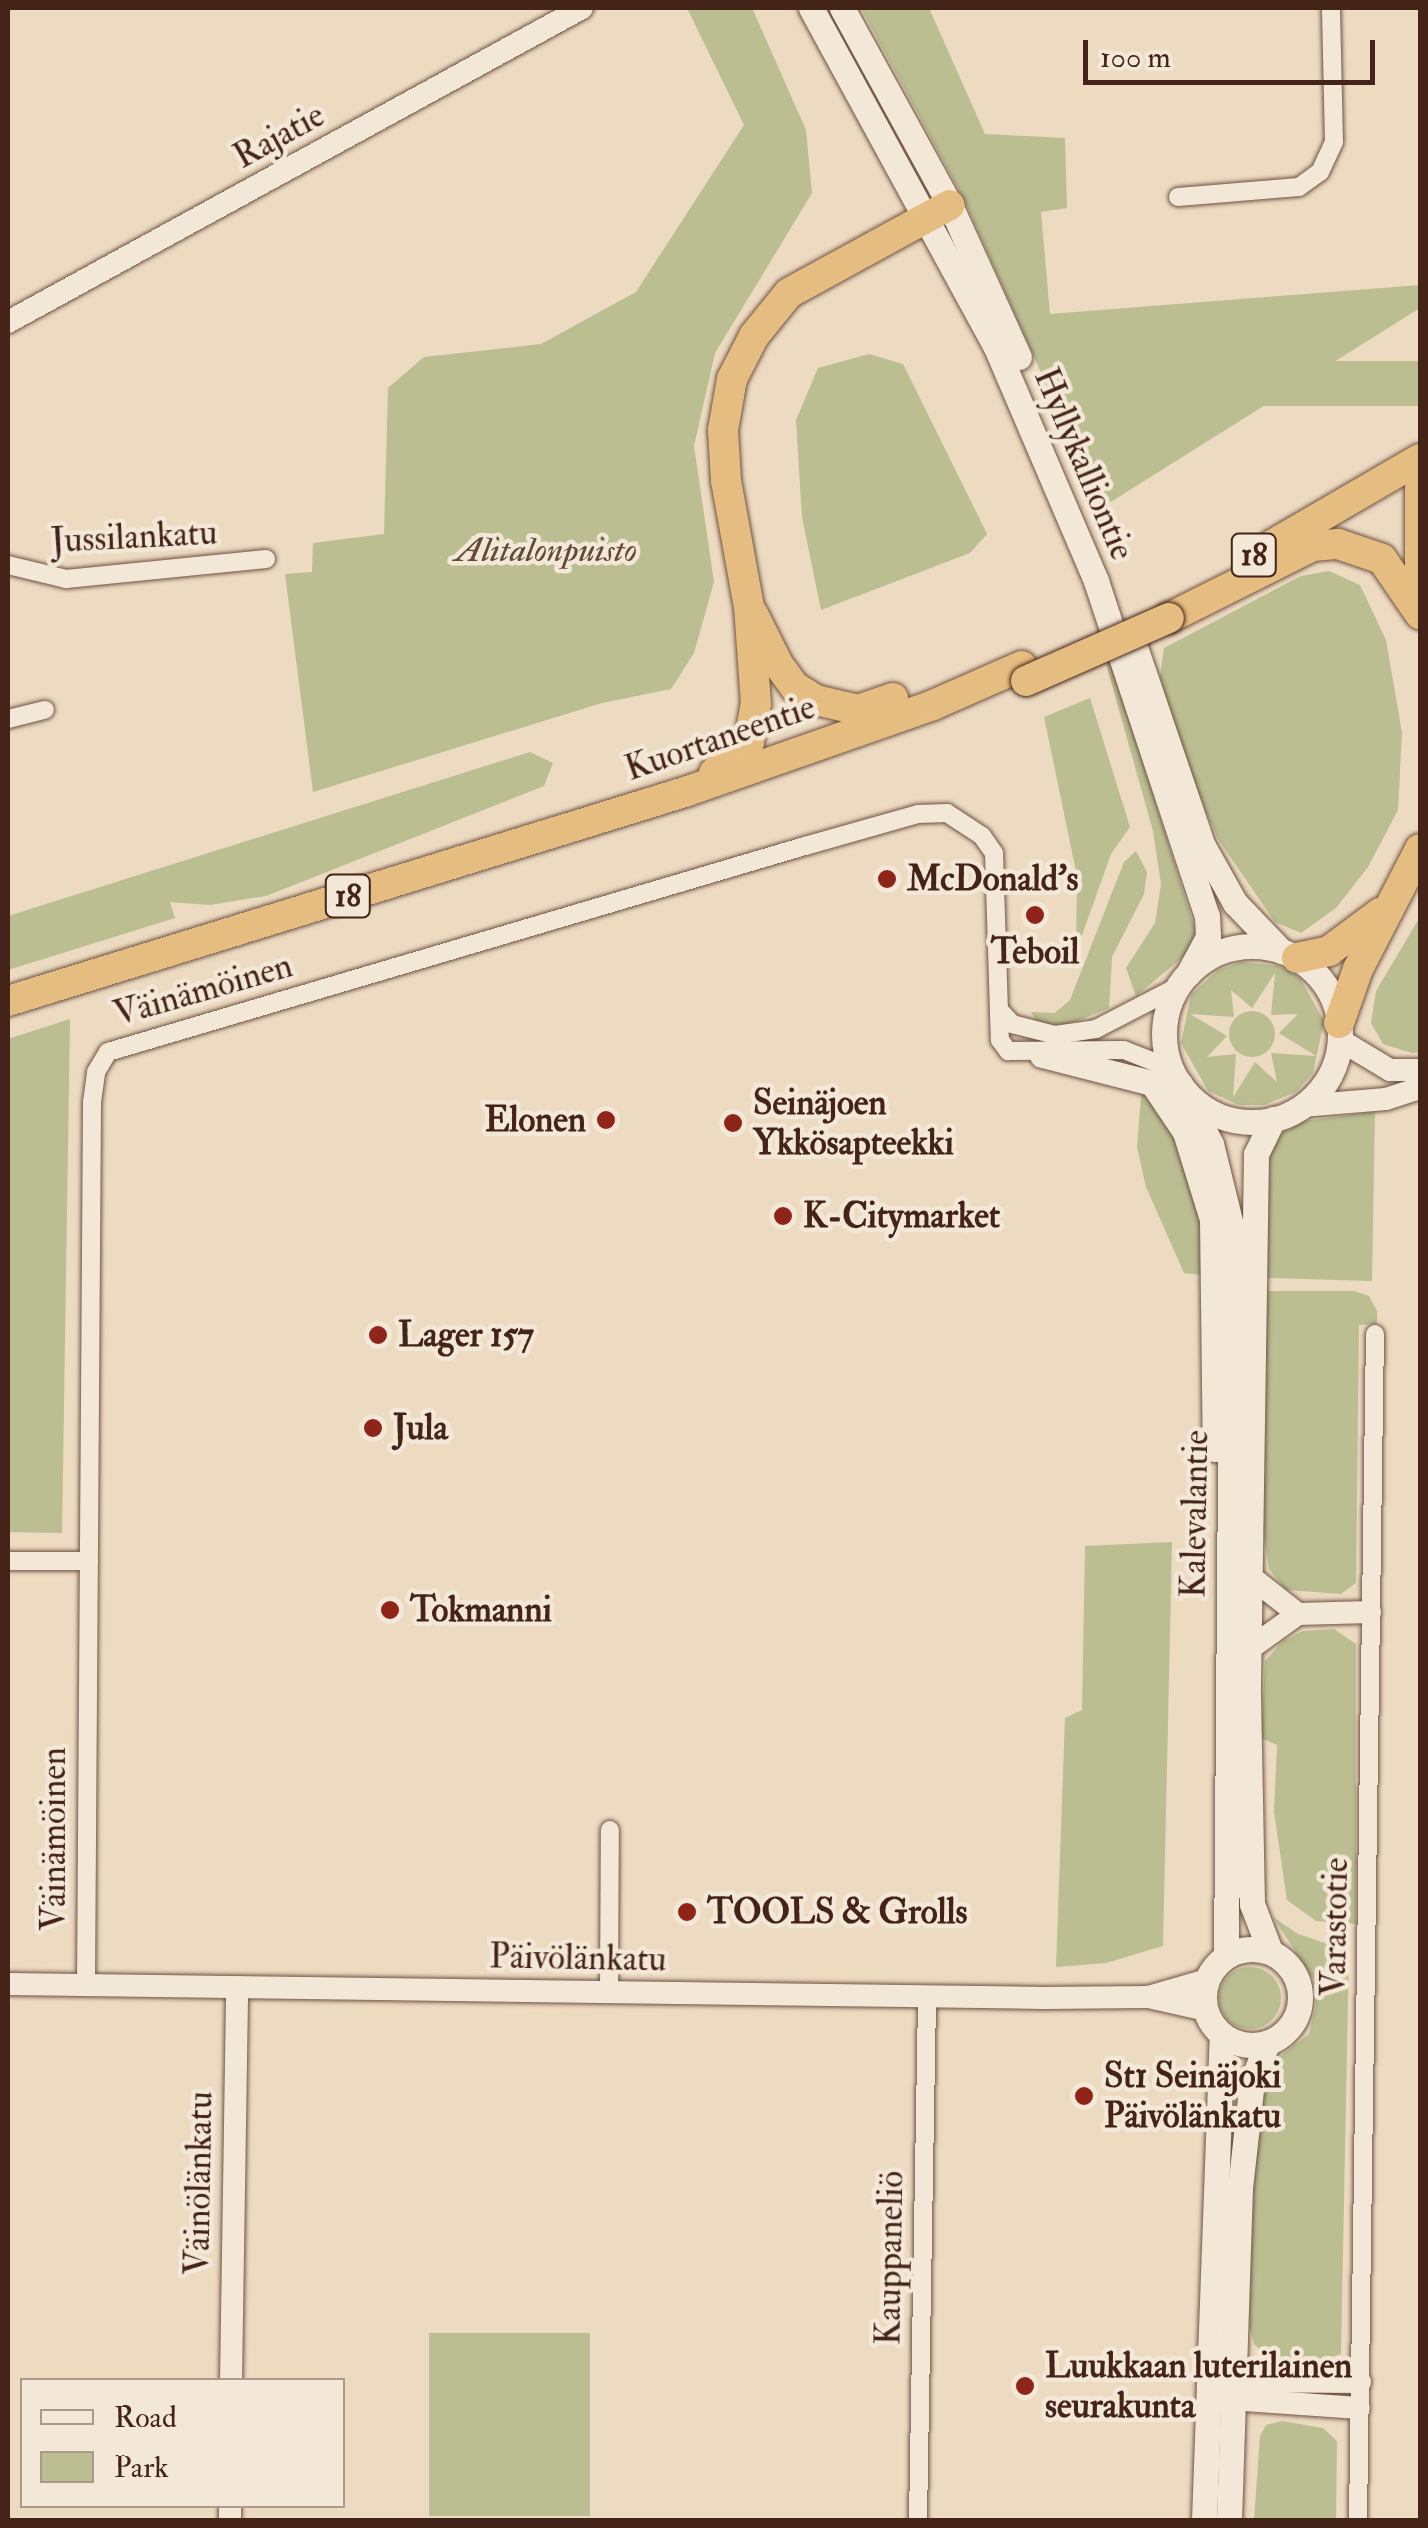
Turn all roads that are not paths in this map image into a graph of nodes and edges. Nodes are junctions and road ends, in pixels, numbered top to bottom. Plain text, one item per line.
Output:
1 (582, 8) edge
2 (811, 8) edge
3 (842, 8) edge
4 (1331, 8) edge
5 (1178, 197) dead end
6 (939, 212) junction
7 (8, 322) edge
8 (1420, 459) edge
9 (1420, 488) edge
10 (266, 560) dead end
11 (8, 565) edge
12 (1420, 572) edge
13 (750, 607) junction
14 (1164, 611) junction
15 (1420, 614) edge
16 (1024, 673) junction
17 (45, 710) dead end
18 (8, 719) edge
19 (688, 791) junction
20 (1420, 849) edge
21 (1390, 904) junction
22 (1289, 954) junction
23 (1183, 980) junction
24 (8, 1001) edge
25 (1000, 1011) junction
26 (1340, 1032) junction
27 (1042, 1055) junction
28 (1420, 1070) edge
29 (1176, 1077) junction
30 (1420, 1088) edge
31 (1302, 1106) junction
32 (1273, 1119) junction
33 (1375, 1334) dead end
34 (8, 1560) edge
35 (89, 1561) junction
36 (1240, 1571) junction
37 (1370, 1612) junction
38 (1298, 1614) junction
39 (1249, 1649) junction
40 (610, 1830) dead end
41 (1270, 1951) junction
42 (1226, 1956) junction
43 (1207, 1980) junction
44 (8, 1984) edge
45 (86, 1984) junction
46 (236, 1987) junction
47 (609, 1994) junction
48 (1148, 1996) junction
49 (927, 1997) junction
50 (1206, 2010) junction
51 (1222, 2035) junction
52 (1267, 2044) junction
53 (231, 2378) edge
54 (1360, 2382) junction
55 (1208, 2389) junction
56 (1235, 2391) junction
57 (1359, 2408) junction
58 (918, 2520) edge
59 (1204, 2520) edge
60 (1229, 2520) edge
61 (1358, 2520) edge

1 - 7 street, Rajatie
2 - 6 main road, Hyllykalliontie
3 - 6 main road, Hyllykalliontie
4 - 5 street
6 - 13 highway
6 - 22 main road, Hyllykalliontie
6 - 23 main road, Hyllykalliontie
8 - 14 highway, Kuortaneentie / 18
9 - 12 highway
10 - 11 street, Jussilankatu
13 - 16 highway
13 - 19 highway
14 - 15 highway
14 - 16 highway, Kuortaneentie / 18
16 - 19 highway, Kuortaneentie / 18
17 - 18 street
19 - 24 highway, Kuortaneentie / 18
20 - 21 highway
21 - 22 highway
21 - 26 highway
22 - 23 main road
22 - 26 main road
23 - 25 street
23 - 29 main road
25 - 27 street, Väinämöinen
25 - 35 street, Väinämöinen
26 - 28 street
26 - 31 main road
27 - 29 street, Väinämöinen
27 - 36 main road
29 - 32 main road
29 - 36 main road, Kalevalantie
30 - 31 street
31 - 32 main road
32 - 36 main road, Kalevalantie
33 - 37 street, Varastotie
34 - 35 street
35 - 45 street, Väinämöinen
36 - 38 street
36 - 39 main road, Kalevalantie
36 - 42 main road, Kalevalantie
37 - 38 street
37 - 54 street, Varastotie
38 - 39 street
39 - 41 main road, Kalevalantie
40 - 47 street
41 - 42 main road
41 - 52 main road
42 - 43 main road
43 - 48 street
43 - 50 main road
44 - 45 street, Päivölänkatu
45 - 46 street, Päivölänkatu
46 - 47 street, Päivölänkatu
46 - 53 street, Väinölänkatu
47 - 49 street, Päivölänkatu
48 - 49 street, Päivölänkatu
48 - 50 street
49 - 58 street, Kauppaneliö
50 - 51 main road
51 - 52 main road
51 - 55 main road
52 - 56 main road
54 - 56 street
54 - 57 street, Varastotie
55 - 56 street
55 - 59 main road
56 - 57 street
56 - 60 main road
57 - 61 street, Varastotie

